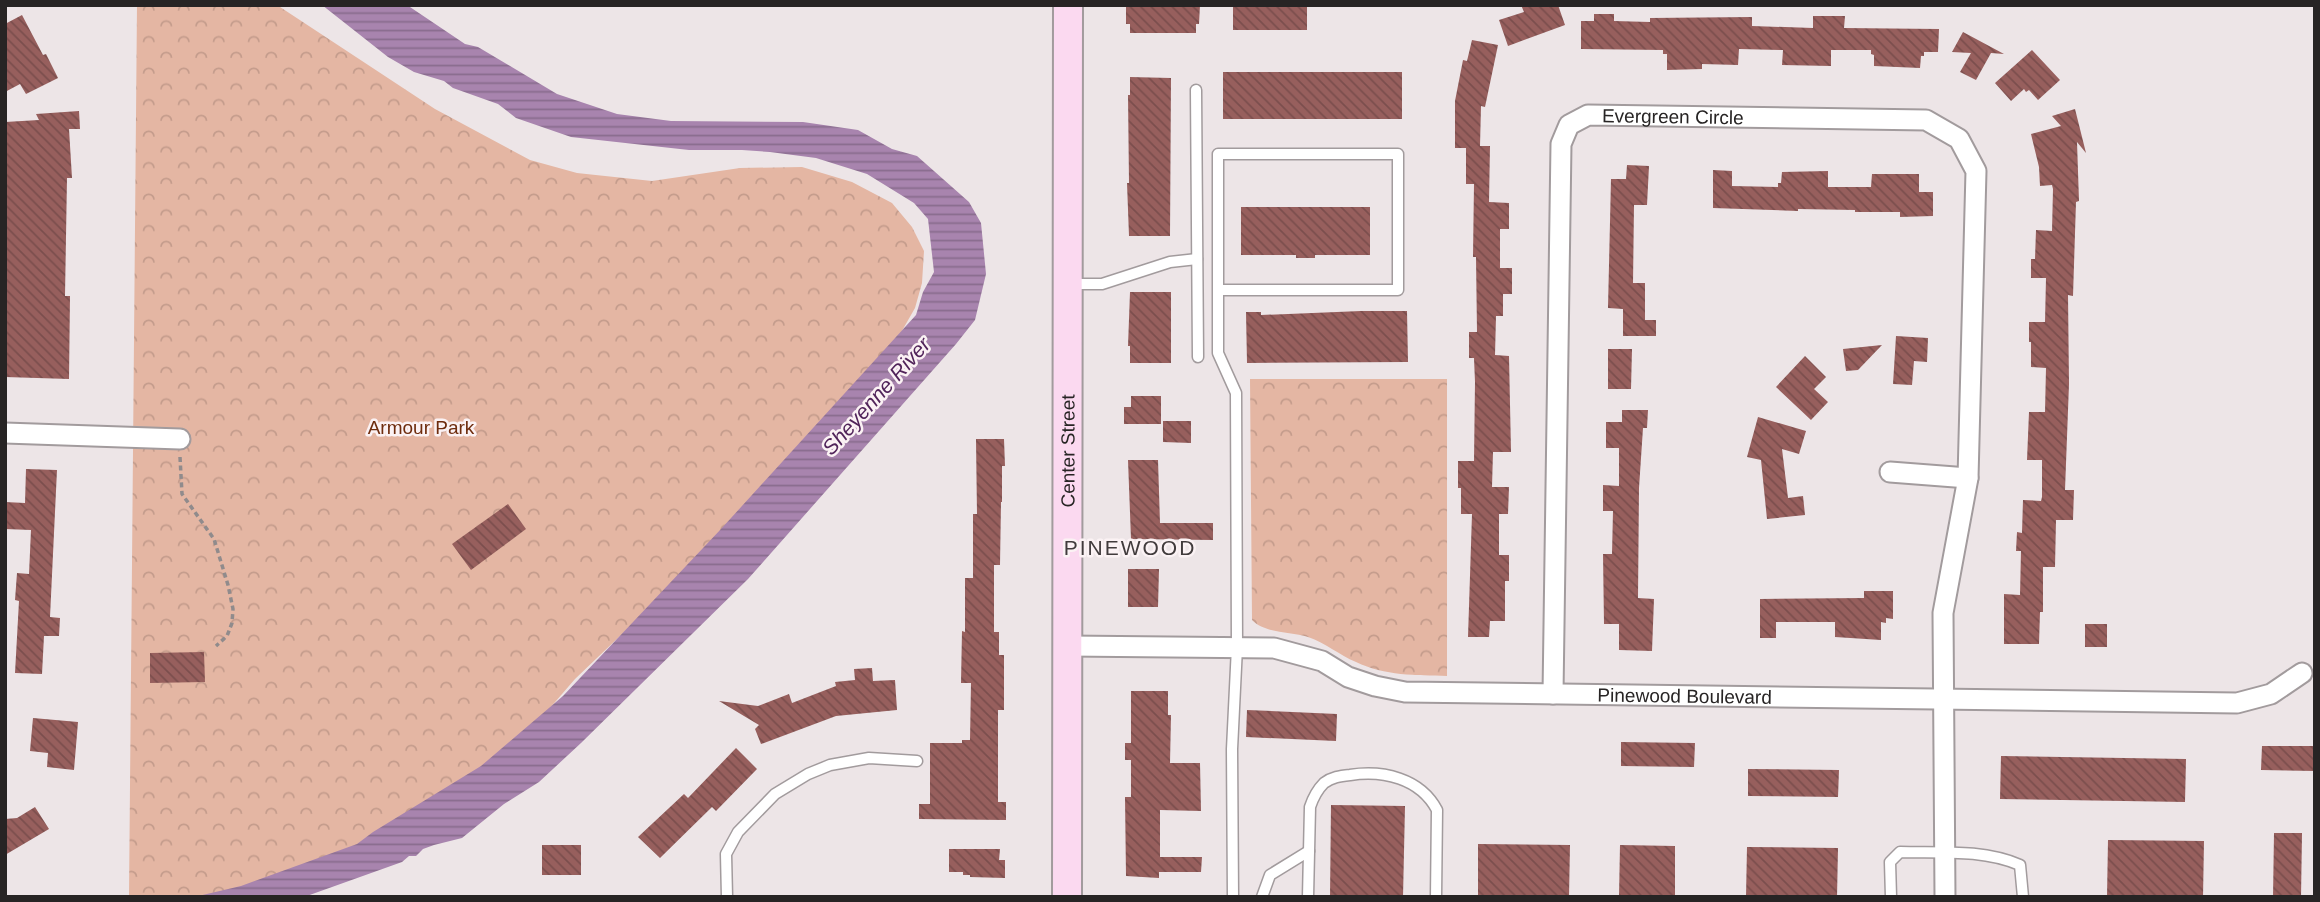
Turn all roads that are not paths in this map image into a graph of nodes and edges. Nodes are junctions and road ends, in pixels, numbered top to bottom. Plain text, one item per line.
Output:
1 (1068, 5) edge
2 (1196, 90) dead end
3 (1197, 259) junction
4 (1068, 284) junction
5 (1218, 290) junction
6 (1198, 357) dead end
7 (5, 433) edge
8 (180, 439) road end
9 (1890, 472) dead end
10 (1968, 478) junction
11 (1068, 646) junction
12 (1237, 647) junction
13 (2302, 673) dead end
14 (1553, 694) junction
15 (1943, 699) junction
16 (917, 761) dead end
17 (1309, 852) junction
18 (1945, 853) junction
19 (727, 897) edge
20 (1067, 897) edge
21 (1233, 897) edge
22 (1262, 897) edge
23 (1308, 897) edge
24 (1436, 897) edge
25 (1891, 897) edge
26 (1945, 897) edge
27 (2023, 897) edge

1 - 4 main road, Center Street
2 - 3 lane
3 - 4 lane
3 - 6 lane
4 - 11 main road, Center Street
5 - 5 lane
5 - 12 lane
7 - 8 street
9 - 10 street
10 - 14 street, Evergreen Circle
10 - 15 street, Evergreen Circle
11 - 12 street, Pinewood Boulevard
11 - 20 main road, Center Street
12 - 14 street, Pinewood Boulevard
12 - 21 lane
13 - 15 street, Pinewood Boulevard
14 - 15 street, Pinewood Boulevard
15 - 18 street, Evergreen Circle
16 - 19 lane
17 - 22 lane
17 - 23 lane
17 - 24 lane
18 - 25 lane
18 - 26 street, Evergreen Circle
18 - 27 lane

